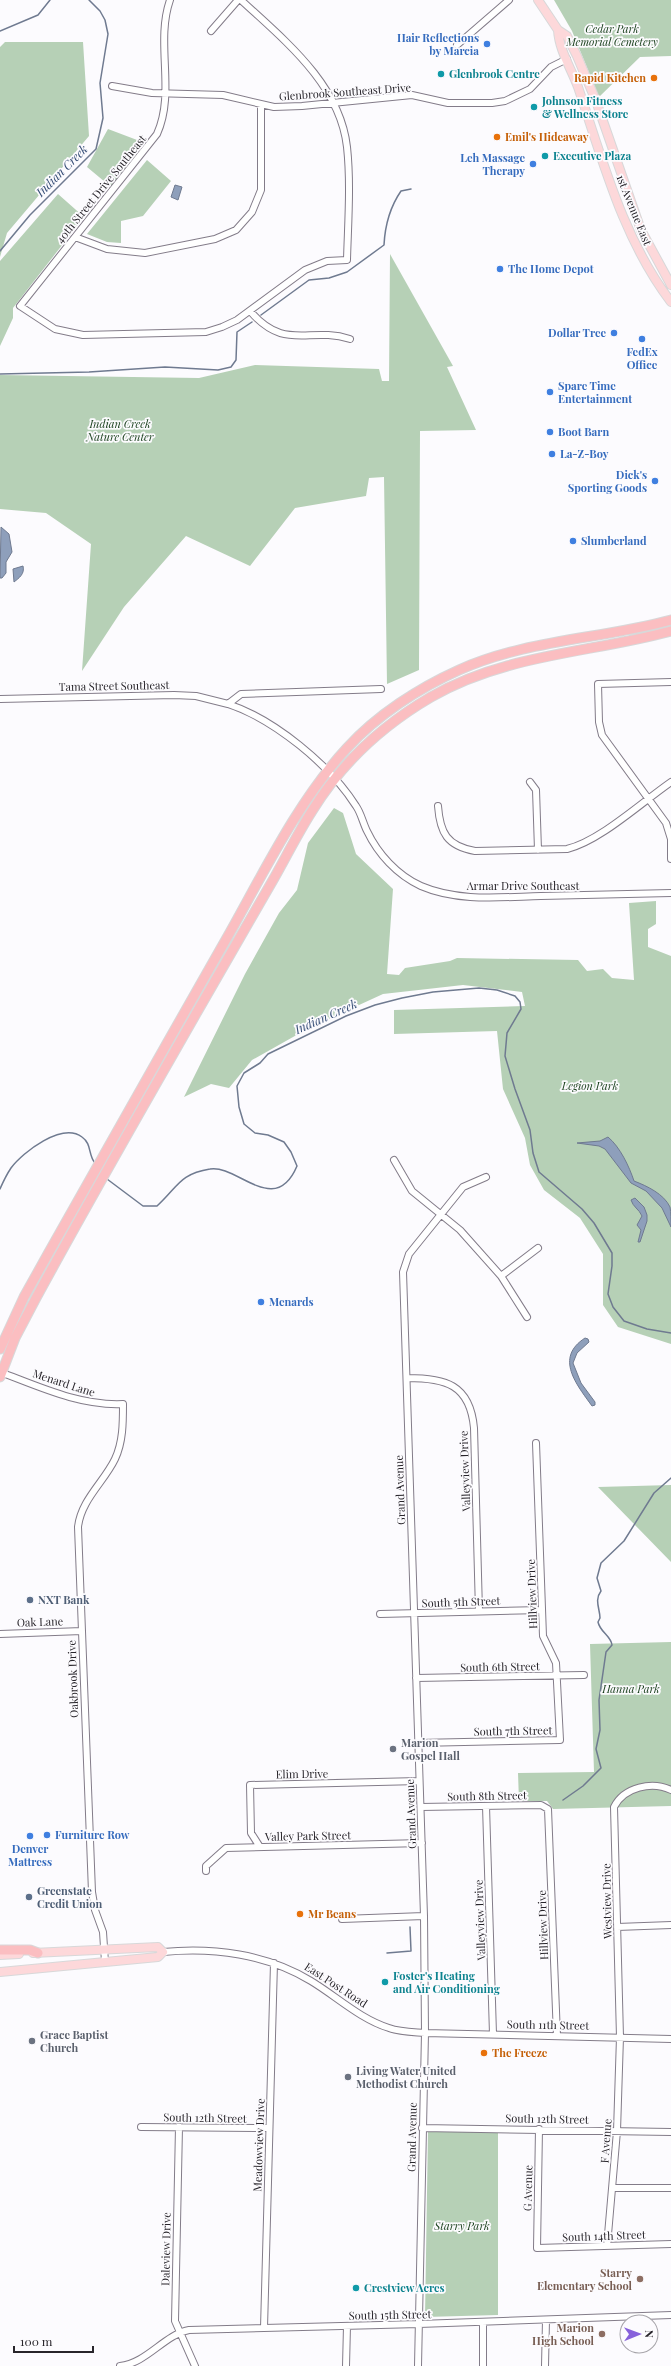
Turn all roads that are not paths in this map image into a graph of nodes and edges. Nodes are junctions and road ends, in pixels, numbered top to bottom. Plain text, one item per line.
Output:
1 (170, 0) edge
2 (239, 0) edge
3 (509, 0) edge
4 (538, 0) edge
5 (558, 30) junction
6 (210, 31) dead end
7 (457, 44) dead end
8 (567, 59) junction
9 (112, 86) dead end
10 (165, 93) junction
11 (333, 102) junction
12 (261, 105) junction
13 (75, 237) junction
14 (671, 285) edge
15 (671, 302) edge
16 (250, 311) junction
17 (350, 339) dead end
18 (671, 620) edge
19 (671, 631) edge
20 (671, 682) edge
21 (381, 689) dead end
22 (0, 699) edge
23 (228, 704) junction
24 (328, 771) junction
25 (336, 778) junction
26 (530, 782) dead end
27 (671, 782) edge
28 (648, 798) junction
29 (438, 806) dead end
30 (538, 850) junction
31 (671, 859) edge
32 (671, 893) edge
33 (394, 1160) dead end
34 (486, 1176) dead end
35 (441, 1214) junction
36 (538, 1248) dead end
37 (501, 1276) junction
38 (527, 1317) dead end
39 (0, 1349) edge
40 (0, 1374) edge
41 (407, 1378) junction
42 (123, 1404) joint
43 (536, 1443) dead end
44 (542, 1610) junction
45 (479, 1611) junction
46 (414, 1613) junction
47 (380, 1614) dead end
48 (82, 1631) junction
49 (0, 1634) edge
50 (584, 1675) dead end
51 (557, 1676) junction
52 (416, 1678) junction
53 (560, 1740) joint
54 (418, 1743) junction
55 (419, 1781) junction
56 (671, 1790) edge
57 (486, 1806) junction
58 (420, 1808) junction
59 (549, 1813) joint
60 (422, 1843) junction
61 (260, 1847) junction
62 (206, 1871) dead end
63 (424, 1916) junction
64 (342, 1918) dead end
65 (671, 1925) edge
66 (617, 1927) junction
67 (105, 1949) junction
68 (0, 1950) edge
69 (163, 1952) junction
70 (38, 1953) junction
71 (0, 1955) edge
72 (106, 1962) junction
73 (274, 1963) junction
74 (0, 1972) edge
75 (425, 2033) junction
76 (493, 2034) junction
77 (557, 2036) junction
78 (620, 2037) junction
79 (671, 2039) edge
80 (141, 2127) dead end
81 (179, 2127) junction
82 (269, 2128) junction
83 (422, 2128) junction
84 (539, 2129) junction
85 (617, 2130) junction
86 (671, 2132) edge
87 (612, 2188) junction
88 (671, 2188) edge
89 (671, 2244) edge
90 (606, 2246) junction
91 (537, 2248) joint
92 (671, 2315) edge
93 (546, 2320) junction
94 (483, 2322) junction
95 (419, 2324) junction
96 (347, 2326) junction
97 (264, 2328) junction
98 (178, 2332) junction
99 (120, 2366) edge
100 (124, 2366) edge
101 (195, 2366) edge
102 (346, 2366) edge
103 (418, 2366) edge
104 (483, 2366) edge
105 (545, 2366) edge

1 - 10 street, 40th Street Drive Southeast
2 - 6 street
2 - 11 street
3 - 7 street
4 - 5 main road, 1st Avenue East
5 - 8 main road, 1st Avenue East
5 - 14 main road, 1st Avenue East
8 - 11 street, Glenbrook Southeast Drive
8 - 15 main road, 1st Avenue East
9 - 10 street, Glenbrook Southeast Drive
10 - 12 street, Glenbrook Southeast Drive
10 - 13 street, 40th Street Drive Southeast
11 - 12 street, Glenbrook Southeast Drive
11 - 16 street
12 - 13 street
13 - 16 street, 40th Street Drive Southeast
16 - 17 street
18 - 24 highway
19 - 25 highway
20 - 28 street
21 - 23 street
22 - 23 street, Tama Street Southeast
23 - 24 street, Tama Street Southeast
24 - 25 street, Tama Street Southeast
24 - 39 highway
25 - 32 street, Armar Drive Southeast
25 - 40 highway
26 - 30 street
27 - 28 street
28 - 30 street
28 - 31 street
29 - 30 street
33 - 35 street
34 - 35 street, Grand Avenue
35 - 37 street
35 - 41 street, Grand Avenue
36 - 37 street
37 - 38 street
40 - 42 street, Menard Lane
41 - 45 street, Valleyview Drive
41 - 46 street, Grand Avenue
42 - 48 street, Oakbrook Drive
43 - 44 street, Hillview Drive
44 - 45 street, South 5th Street
44 - 51 street, Hillview Drive
45 - 46 street, South 5th Street
46 - 47 street, South 5th Street
46 - 52 street, Grand Avenue
48 - 49 street, Oak Lane
48 - 67 street, Oakbrook Drive
50 - 51 street, South 6th Street
51 - 52 street, South 6th Street
51 - 53 street, Hillview Drive
52 - 54 street, Grand Avenue
53 - 54 street, South 7th Street
54 - 55 street, Grand Avenue
55 - 58 street, Grand Avenue
55 - 61 street, Elim Drive
56 - 66 street, Westview Drive
57 - 58 street, South 8th Street
57 - 59 street, South 8th Street
57 - 76 street, Valleyview Drive
58 - 60 street, Grand Avenue
59 - 77 street, Hillview Drive
60 - 61 street, Valley Park Street
60 - 63 street, Grand Avenue
61 - 62 street, Valley Park Street
63 - 64 street
63 - 75 street, Grand Avenue
65 - 66 street
66 - 78 street, Westview Drive
67 - 69 main road, East Post Road
67 - 70 main road, East Post Road
67 - 72 street, Oakbrook Drive
68 - 70 highway
69 - 72 main road, East Post Road
69 - 73 street, East Post Road
70 - 71 main road, East Post Road
72 - 74 main road, East Post Road
73 - 75 street, East Post Road
73 - 82 street, Meadowview Drive
75 - 76 street, South 11th Street
75 - 83 street, Grand Avenue
76 - 77 street, South 11th Street
77 - 78 street, South 11th Street
78 - 79 street, South 11th Street
78 - 85 street, F Avenue
80 - 81 street, South 12th Street
81 - 82 street, South 12th Street
81 - 98 street, Daleview Drive
82 - 97 street, Meadowview Drive
83 - 84 street, South 12th Street
83 - 95 street, Grand Avenue
84 - 85 street, South 12th Street
84 - 91 street, G Avenue
85 - 86 street, South 12th Street
85 - 87 street, F Avenue
87 - 88 street
87 - 90 street, F Avenue
89 - 90 street, South 14th Street
90 - 91 street, South 14th Street
92 - 93 street, South 15th Street
93 - 94 street, South 15th Street
93 - 105 street
94 - 95 street, South 15th Street
94 - 104 street
95 - 96 street, South 15th Street
95 - 103 street, Grand Avenue
96 - 97 street, South 15th Street
96 - 102 street
97 - 98 street, South 15th Street
98 - 100 street, South 15th Street
98 - 101 street, Daleview Drive
99 - 100 street, South 15th Street

